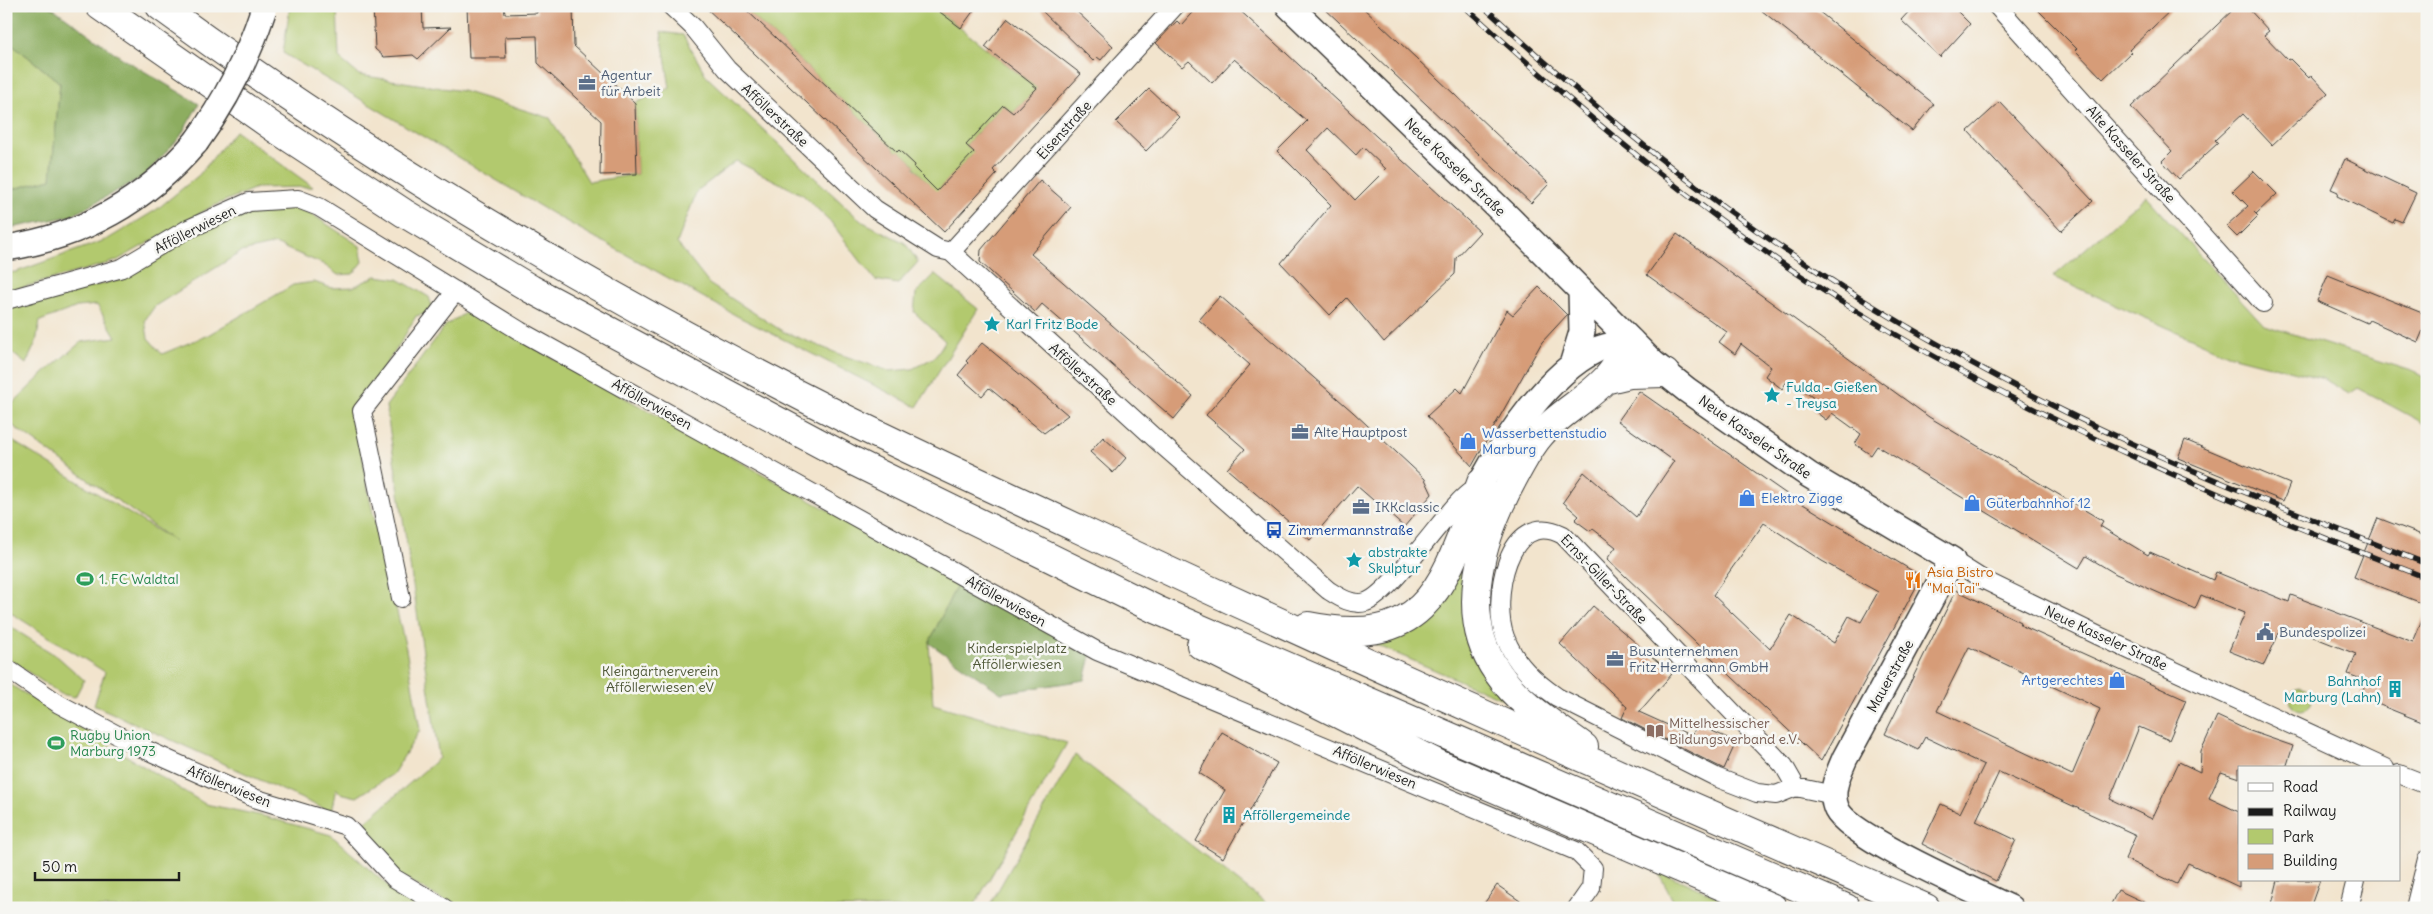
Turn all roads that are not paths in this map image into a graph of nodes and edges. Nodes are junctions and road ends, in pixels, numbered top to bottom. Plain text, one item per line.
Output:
1 (100, 6) edge
2 (160, 6) edge
3 (671, 6) edge
4 (1175, 6) edge
5 (1289, 6) edge
6 (1997, 6) edge
7 (263, 9) edge
8 (6, 248) edge
9 (952, 252) junction
10 (456, 291) junction
11 (1581, 291) junction
12 (6, 300) edge
13 (2263, 304) dead end
14 (1630, 342) junction
15 (1572, 365) junction
16 (1665, 373) junction
17 (1605, 380) junction
18 (1481, 483) junction
19 (1952, 560) junction
20 (401, 598) dead end
21 (1157, 610) junction
22 (1267, 618) junction
23 (6, 668) edge
24 (2380, 766) edge
25 (2400, 774) edge
26 (1635, 782) junction
27 (2427, 785) edge
28 (1796, 787) junction
29 (1834, 795) junction
30 (2427, 859) edge
31 (2356, 882) edge
32 (444, 908) edge
33 (1577, 908) edge
34 (1774, 908) edge
35 (1846, 908) edge
36 (1926, 908) edge
37 (2010, 908) edge
38 (2349, 908) edge
39 (2415, 908) edge

1 - 21 highway
2 - 22 highway
3 - 9 street, Afföllerstraße
4 - 9 street, Eisenstraße
5 - 11 main road, Neue Kasseler Straße
6 - 13 street, Alte Kasseler Straße
7 - 8 main road, bridge
9 - 18 street, Afföllerstraße
10 - 12 street, Afföllerwiesen
10 - 20 street
10 - 33 street, Afföllerwiesen
11 - 14 main road, Neue Kasseler Straße
11 - 15 main road
14 - 15 main road
14 - 16 main road, Neue Kasseler Straße
14 - 17 highway
15 - 18 main road
16 - 17 highway
16 - 19 main road, Neue Kasseler Straße
17 - 26 highway
18 - 22 highway
19 - 24 street, Neue Kasseler Straße
19 - 29 main road, Mauerstraße
21 - 34 highway
21 - 35 highway
22 - 26 highway
23 - 32 street, Afföllerwiesen
25 - 27 street
26 - 36 highway
28 - 28 street, Ernst-Giller-Straße
28 - 29 street
29 - 37 main road
30 - 39 street
31 - 38 street

